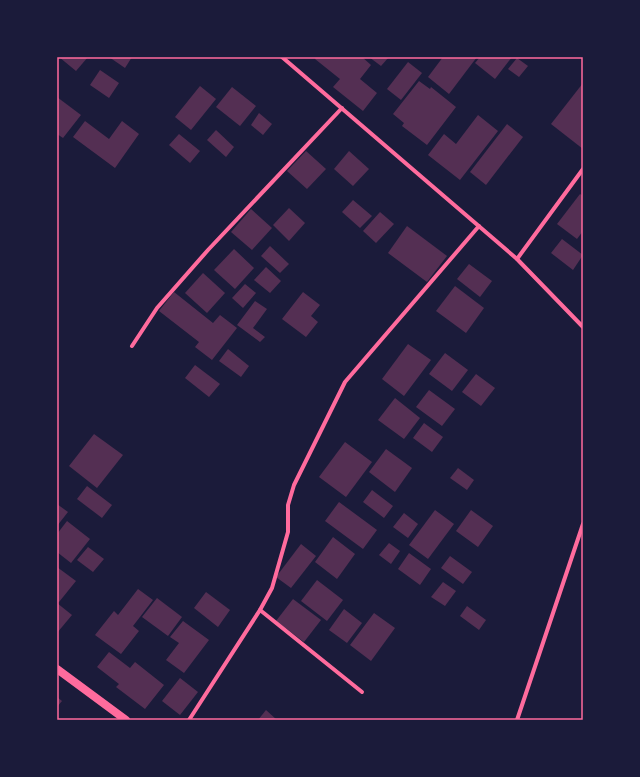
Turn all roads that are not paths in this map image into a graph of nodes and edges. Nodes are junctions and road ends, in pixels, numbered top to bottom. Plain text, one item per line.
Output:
1 (282, 57) edge
2 (342, 108) junction
3 (583, 169) edge
4 (479, 226) junction
5 (516, 259) junction
6 (583, 327) edge
7 (132, 346) dead end
8 (583, 524) edge
9 (260, 610) junction
10 (57, 669) edge
11 (362, 692) dead end
12 (126, 720) edge
13 (189, 720) edge
14 (517, 720) edge

1 - 2 street
2 - 4 street
2 - 7 street
3 - 5 street
4 - 5 street
4 - 9 street
5 - 6 street
8 - 14 street
9 - 11 street
9 - 13 street
10 - 12 main road

